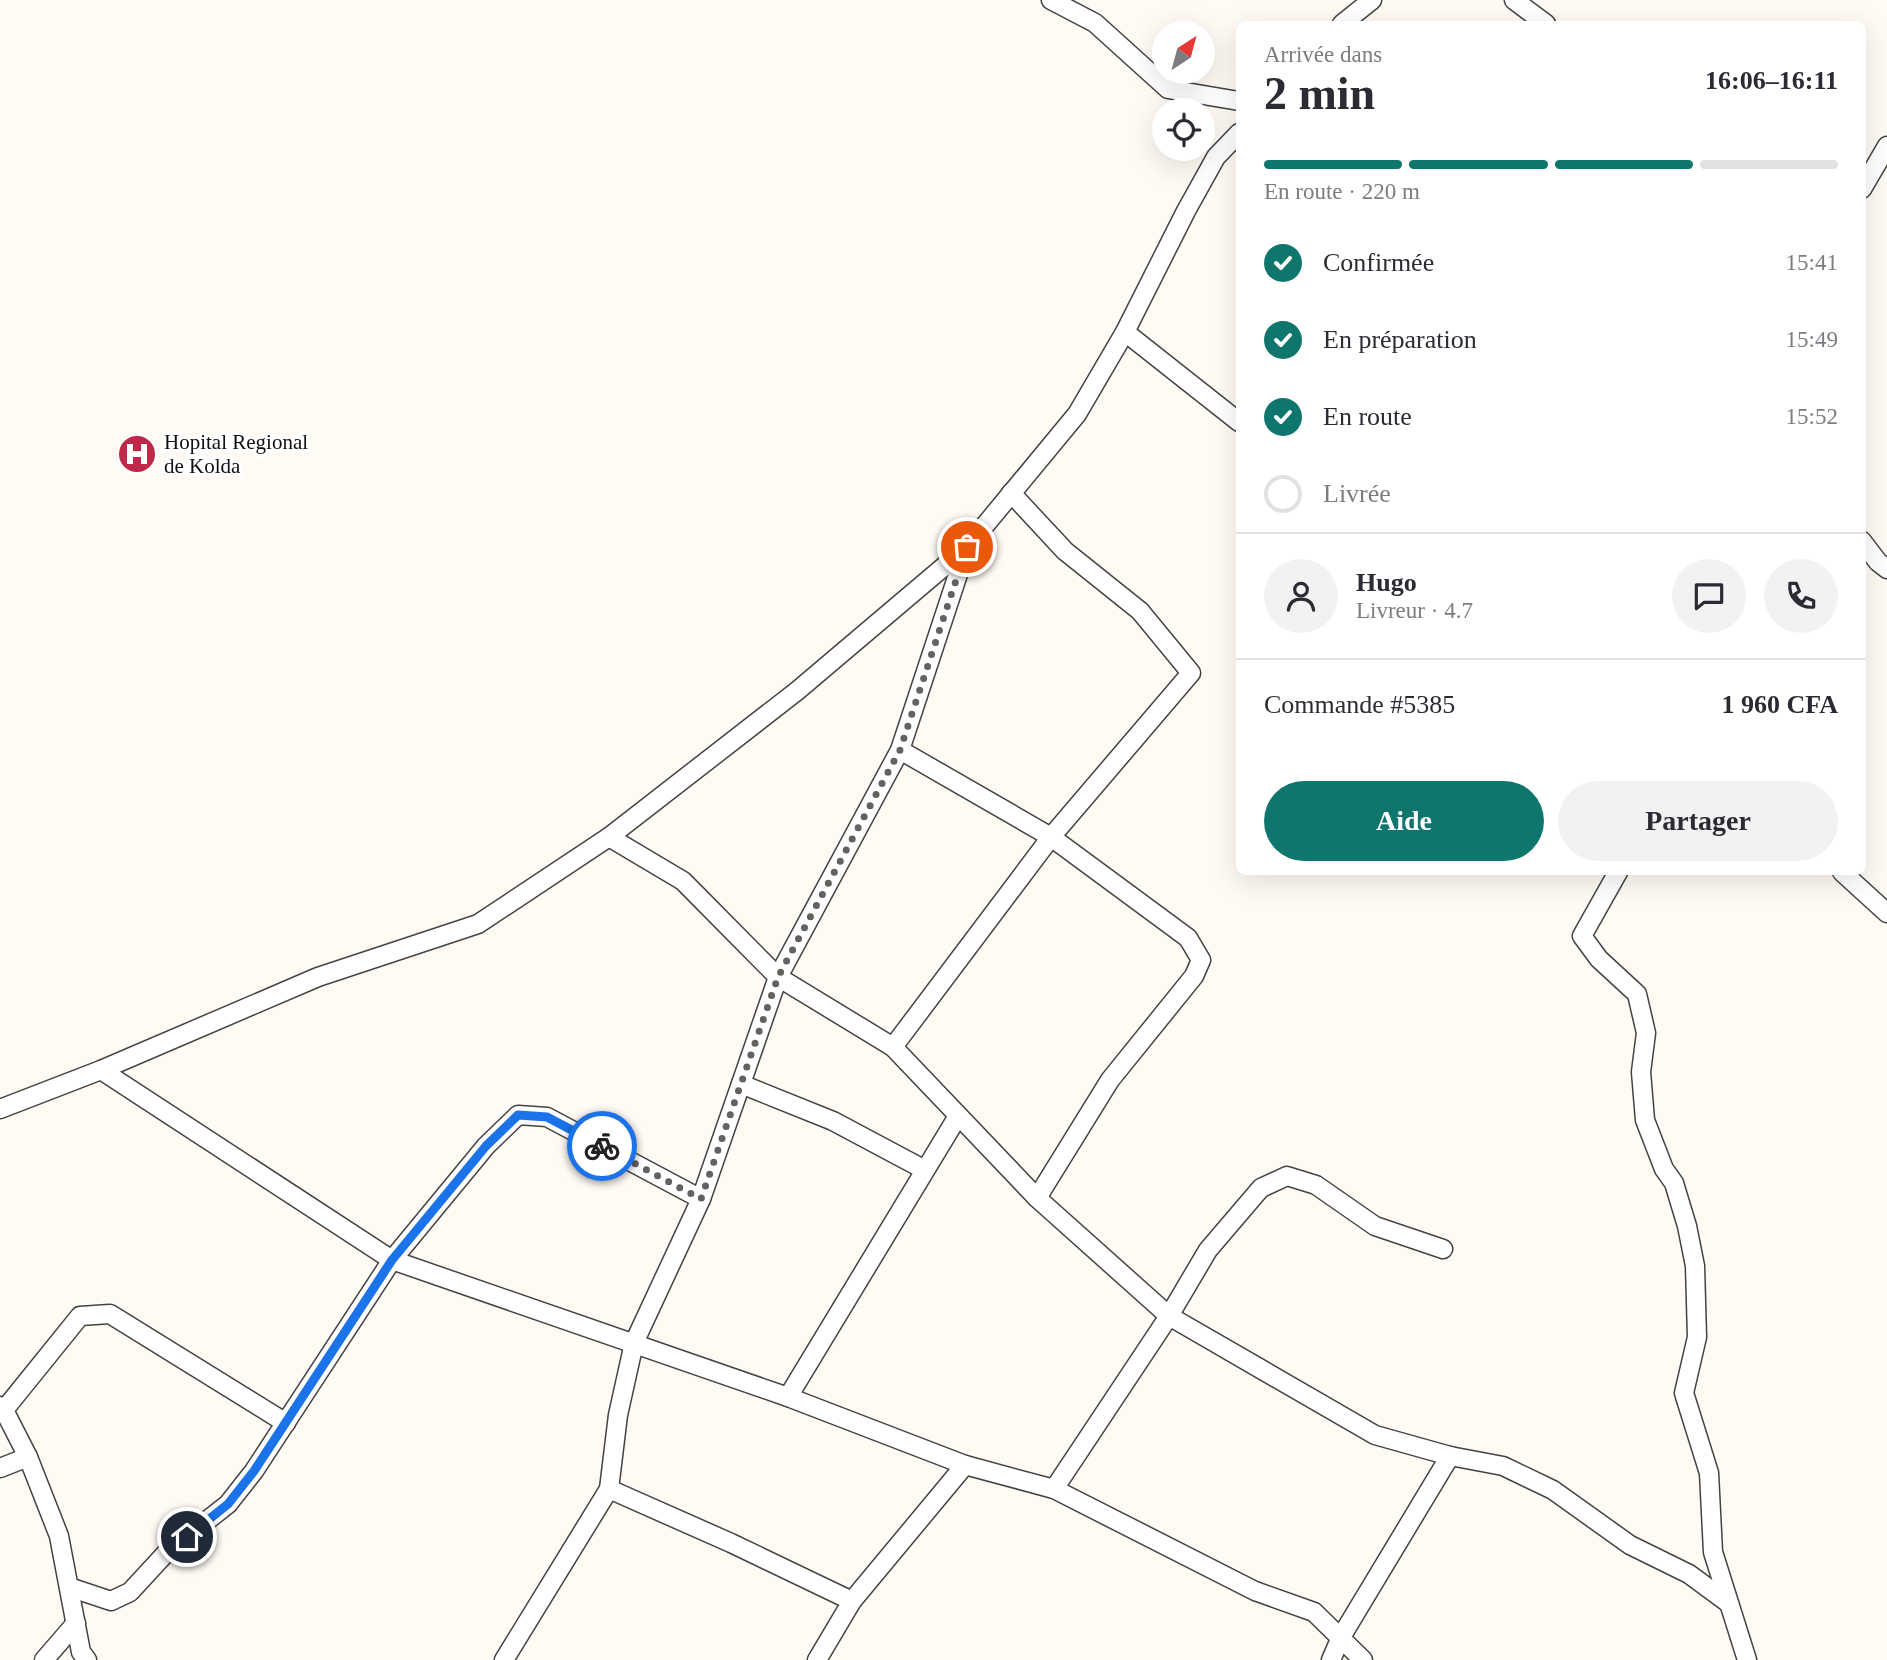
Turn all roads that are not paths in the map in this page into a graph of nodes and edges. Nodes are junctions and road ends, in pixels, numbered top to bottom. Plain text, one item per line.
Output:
1 (1051, 0) edge
2 (1372, 0) edge
3 (1514, 0) edge
4 (1346, 21) edge
5 (1542, 21) edge
6 (1236, 101) edge
7 (1236, 136) edge
8 (1887, 146) edge
9 (1866, 182) edge
10 (1125, 332) junction
11 (1236, 420) edge
12 (1011, 493) junction
13 (1866, 546) edge
14 (967, 547) junction
15 (1887, 569) edge
16 (900, 750) junction
17 (609, 837) junction
18 (1051, 837) junction
19 (1616, 875) edge
20 (1845, 875) edge
21 (1887, 913) edge
22 (778, 977) junction
23 (893, 1047) junction
24 (101, 1070) junction
25 (741, 1084) junction
26 (0, 1110) edge
27 (958, 1116) junction
28 (925, 1170) junction
29 (701, 1199) junction
30 (1037, 1199) junction
31 (1443, 1249) dead end
32 (392, 1260) junction
33 (1169, 1316) junction
34 (634, 1343) junction
35 (788, 1398) junction
36 (2, 1408) edge
37 (286, 1423) junction
38 (1450, 1456) junction
39 (28, 1457) junction
40 (965, 1465) junction
41 (0, 1468) edge
42 (609, 1489) junction
43 (1054, 1489) junction
44 (69, 1587) junction
45 (852, 1601) junction
46 (1727, 1602) junction
47 (76, 1623) junction
48 (1341, 1637) junction
49 (44, 1660) edge
50 (86, 1660) edge
51 (504, 1660) edge
52 (817, 1660) edge
53 (1331, 1660) edge
54 (1363, 1660) edge
55 (1747, 1660) edge

1 - 6 street
2 - 4 street
3 - 5 street
7 - 10 street
8 - 9 street
10 - 11 street
10 - 12 street
12 - 14 street
12 - 18 street
13 - 15 street
14 - 16 street
14 - 17 street
16 - 18 street
16 - 22 street
17 - 22 street
17 - 24 street
18 - 23 street
18 - 30 street
19 - 46 street
20 - 21 street
22 - 23 street
22 - 25 street
23 - 27 street
24 - 26 street
24 - 32 street
25 - 28 street
25 - 29 street
27 - 28 street
27 - 30 street
28 - 35 street
29 - 32 street
29 - 34 street
30 - 33 street
31 - 33 street
32 - 34 street
32 - 37 street
33 - 38 street
33 - 43 street
34 - 35 street
34 - 42 street
35 - 40 street
36 - 37 street
36 - 39 street
37 - 44 street
38 - 46 street
38 - 48 street
39 - 41 street
39 - 44 street
40 - 43 street
40 - 45 street
42 - 45 street
42 - 51 street
43 - 48 street
44 - 47 street
45 - 52 street
46 - 55 street
47 - 49 street
47 - 50 street
48 - 53 street
48 - 54 street

